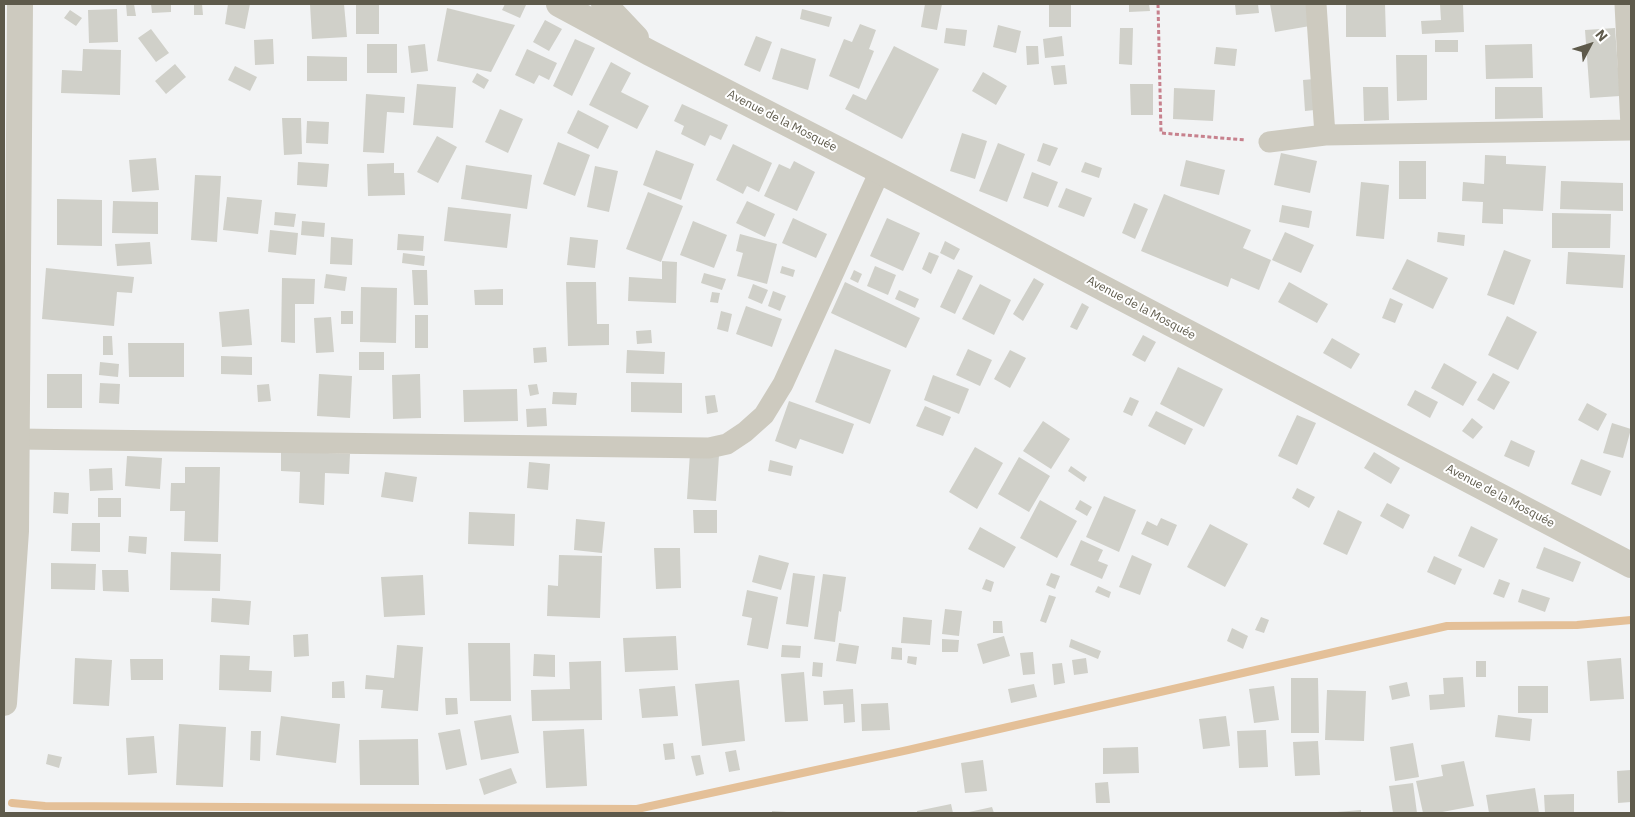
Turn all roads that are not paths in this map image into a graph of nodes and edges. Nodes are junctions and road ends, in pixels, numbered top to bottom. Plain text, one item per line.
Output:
1 (20, 4) edge
2 (559, 4) edge
3 (604, 4) edge
4 (1316, 4) edge
5 (1624, 4) edge
6 (626, 15) edge
7 (650, 53) junction
8 (1631, 129) edge
9 (1325, 135) junction
10 (1269, 142) road end
11 (880, 171) junction
12 (16, 439) junction
13 (1631, 564) edge
14 (4, 703) edge

1 - 12 street
2 - 7 street, Avenue de la Mosquée
3 - 6 street
4 - 9 street
5 - 8 street
6 - 7 street
7 - 11 street, Avenue de la Mosquée
8 - 9 street
9 - 10 street
11 - 12 street
11 - 13 street, Avenue de la Mosquée
12 - 14 street

